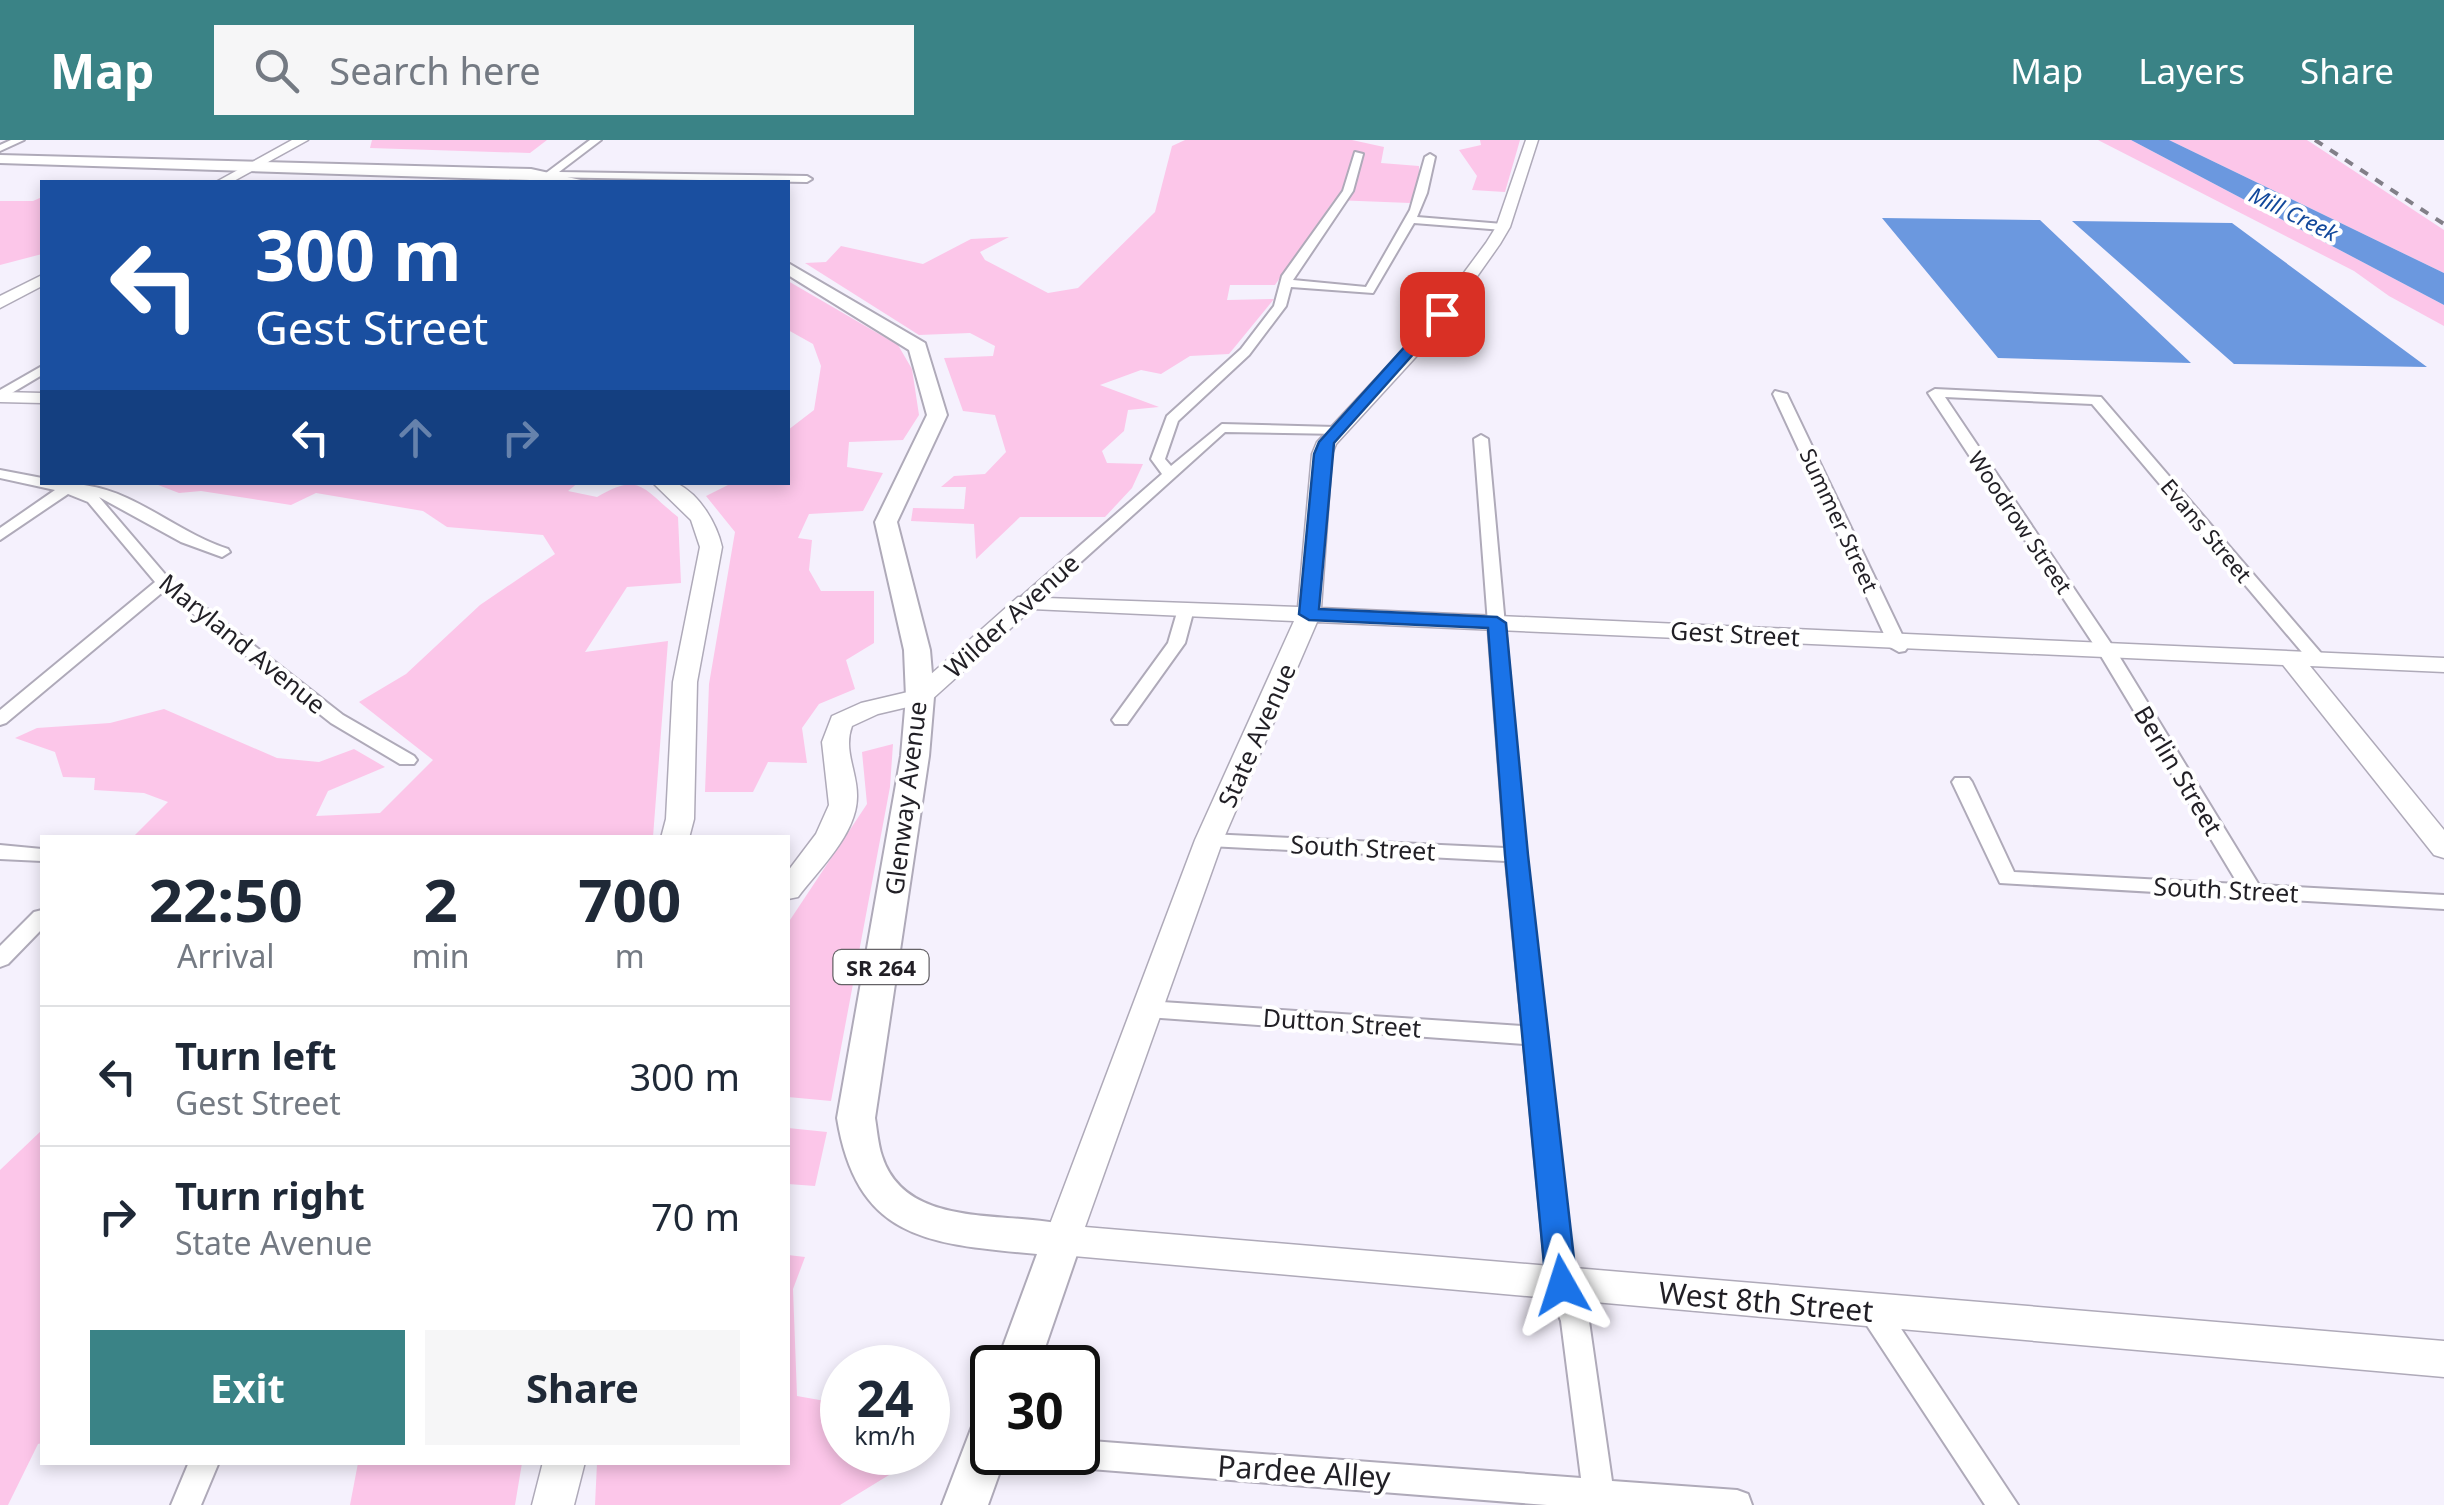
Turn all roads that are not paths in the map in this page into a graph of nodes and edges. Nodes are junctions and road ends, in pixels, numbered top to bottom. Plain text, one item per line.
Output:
1 (19, 140) edge
2 (302, 140) edge
3 (596, 140) edge
4 (1532, 140) edge
5 (0, 148) edge
6 (1358, 154) dead end
7 (1430, 157) dead end
8 (0, 159) edge
9 (256, 165) junction
10 (549, 175) junction
11 (806, 179) dead end
12 (227, 180) edge
13 (573, 180) edge
14 (1410, 220) junction
15 (1504, 228) junction
16 (790, 269) edge
17 (40, 281) edge
18 (1288, 283) junction
19 (0, 303) edge
20 (40, 371) edge
21 (1935, 392) joint
22 (1780, 394) dead end
23 (0, 396) edge
24 (40, 398) edge
25 (1334, 431) junction
26 (1481, 439) dead end
27 (1169, 473) junction
28 (0, 474) edge
29 (40, 482) edge
30 (53, 485) edge
31 (666, 485) edge
32 (68, 488) junction
33 (0, 536) edge
34 (222, 552) dead end
35 (164, 583) junction
36 (1026, 602) junction
37 (1186, 609) junction
38 (1309, 614) junction
39 (1497, 623) junction
40 (1897, 644) junction
41 (2107, 651) junction
42 (2304, 659) junction
43 (2444, 665) edge
44 (920, 698) junction
45 (0, 719) edge
46 (1122, 720) dead end
47 (407, 760) dead end
48 (1962, 782) dead end
49 (676, 835) edge
50 (1209, 840) junction
51 (2444, 849) edge
52 (0, 852) edge
53 (40, 854) edge
54 (1516, 855) junction
55 (790, 887) edge
56 (2252, 890) junction
57 (2444, 902) edge
58 (40, 919) edge
59 (0, 959) edge
60 (1148, 1009) junction
61 (1536, 1036) junction
62 (912, 1216) joint
63 (1062, 1240) junction
64 (1562, 1285) junction
65 (1890, 1311) junction
66 (1024, 1345) edge
67 (2444, 1359) edge
68 (1100, 1456) edge
69 (203, 1465) edge
70 (563, 1465) edge
71 (977, 1475) edge
72 (1598, 1492) junction
73 (186, 1505) edge
74 (552, 1505) edge
75 (965, 1505) edge
76 (1736, 1505) edge
77 (2003, 1505) edge

1 - 5 street
2 - 9 main road
3 - 10 street
4 - 15 main road, State Avenue
6 - 18 street
7 - 14 street
8 - 9 main road
9 - 10 main road
9 - 12 main road
10 - 11 street
10 - 13 main road
14 - 15 street
14 - 18 street
15 - 25 main road, State Avenue
16 - 44 main road, Glenway Avenue / SR 264
17 - 19 main road
18 - 27 street
20 - 23 street
21 - 41 street, Woodrow Street
21 - 42 street, Evans Street
22 - 40 street, Summer Street
23 - 24 main road
25 - 27 street, Wilder Avenue
25 - 38 main road, State Avenue
26 - 39 street
27 - 36 street, Wilder Avenue
28 - 29 street, Maryland Avenue
30 - 32 street, Maryland Avenue
31 - 49 main road
32 - 33 street
32 - 34 street
32 - 35 street, Maryland Avenue
35 - 45 street
35 - 47 street, Maryland Avenue
36 - 37 main road, Gest Street
36 - 44 main road, Wilder Avenue
37 - 38 main road, Gest Street
37 - 46 street
38 - 39 main road, Gest Street
38 - 50 main road, State Avenue
39 - 40 main road, Gest Street
39 - 54 street
40 - 41 main road, Gest Street
41 - 42 main road, Gest Street
41 - 56 street, Berlin Street
42 - 43 main road, Gest Street
42 - 51 main road, Evans Street
44 - 55 main road
44 - 62 main road, Glenway Avenue / SR 264
48 - 56 street, South Street
50 - 54 street, South Street
50 - 60 main road, State Avenue
52 - 53 street
54 - 61 street
56 - 57 street, South Street
58 - 59 street
60 - 61 street, Dutton Street
60 - 63 main road, State Avenue
61 - 64 street
62 - 63 main road, West 8th Street / SR 264
63 - 64 main road, West 8th Street
63 - 66 main road, State Avenue
64 - 65 main road, West 8th Street
64 - 72 street
65 - 67 main road, West 8th Street
65 - 77 street
68 - 72 street, Pardee Alley
69 - 73 street
70 - 74 main road
71 - 75 main road
72 - 76 street, Pardee Alley

